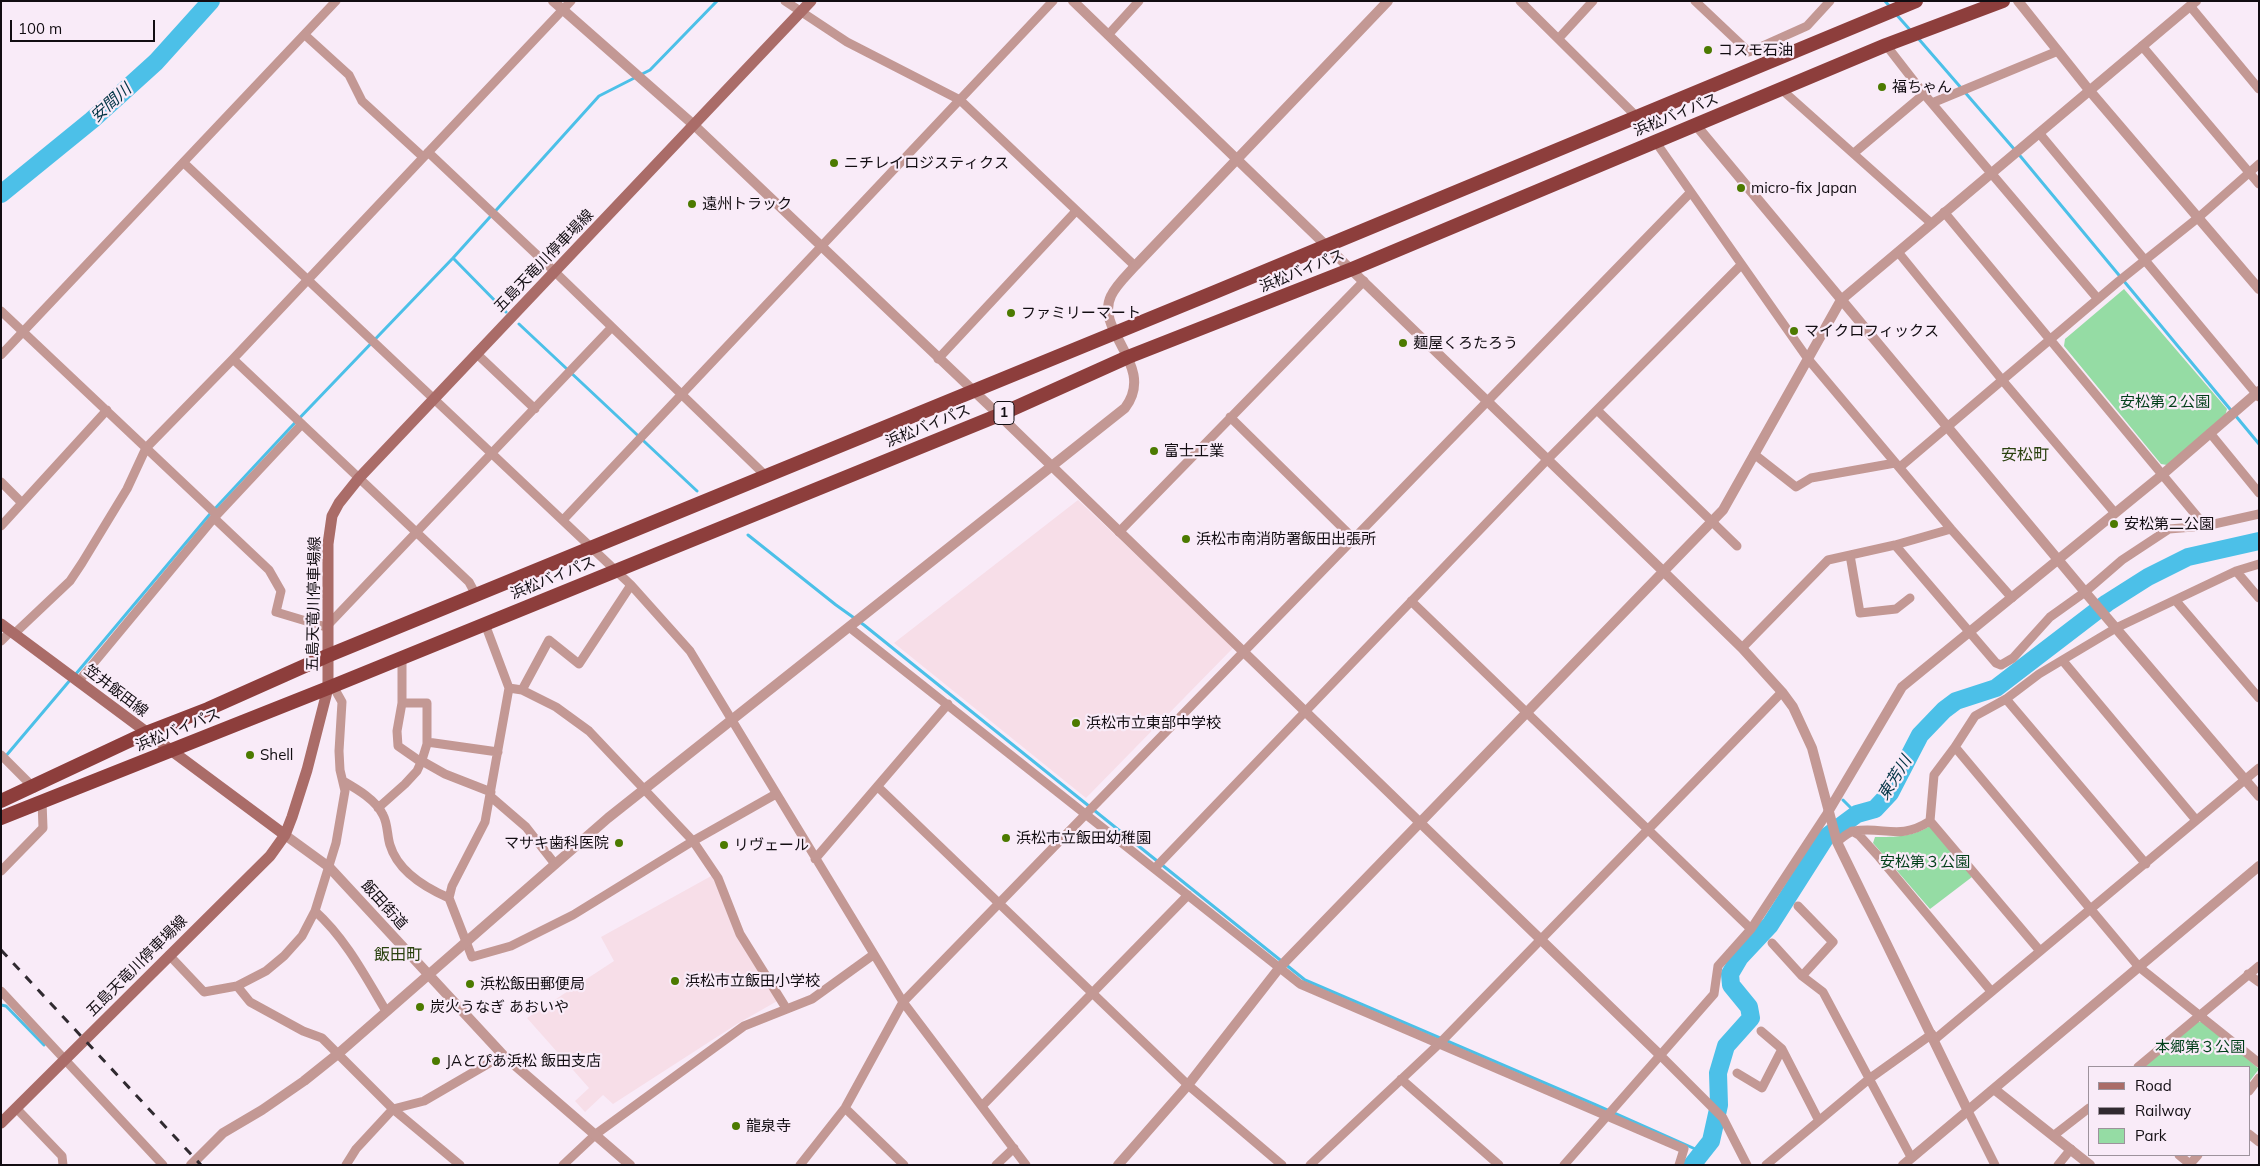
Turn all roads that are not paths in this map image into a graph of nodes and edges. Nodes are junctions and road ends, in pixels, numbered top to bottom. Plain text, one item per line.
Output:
1 (336, 1) edge
2 (553, 1) edge
3 (571, 1) edge
4 (784, 1) edge
5 (811, 1) edge
6 (1053, 1) edge
7 (1073, 1) edge
8 (1140, 1) edge
9 (1388, 1) edge
10 (1520, 1) edge
11 (1593, 1) edge
12 (1695, 1) edge
13 (1830, 1) edge
14 (1916, 1) edge
15 (2003, 1) edge
16 (2018, 1) edge
17 (2193, 4) edge
18 (563, 10) junction
19 (801, 12) junction
20 (1108, 34) junction
21 (305, 35) junction
22 (1559, 38) junction
23 (1886, 45) junction
24 (2142, 46) junction
25 (2058, 51) junction
26 (1781, 89) junction
27 (2259, 89) edge
28 (2089, 90) junction
29 (1924, 94) junction
30 (960, 100) junction
31 (1932, 103) junction
32 (1637, 117) junction
33 (1695, 124) junction
34 (695, 126) junction
35 (2039, 133) junction
36 (1655, 141) junction
37 (1854, 153) junction
38 (425, 155) junction
39 (1238, 160) junction
40 (184, 163) junction
41 (2259, 164) edge
42 (2249, 172) junction
43 (1991, 173) junction
44 (2259, 184) edge
45 (1690, 193) junction
46 (1076, 210) junction
47 (1944, 212) junction
48 (2199, 217) junction
49 (1931, 223) junction
50 (1327, 244) junction
51 (822, 248) junction
52 (1898, 252) junction
53 (2145, 261) junction
54 (1741, 265) junction
55 (1135, 266) junction
56 (1352, 269) junction
57 (554, 272) junction
58 (308, 280) junction
59 (1364, 281) junction
60 (2259, 289) edge
61 (1841, 300) junction
62 (2098, 300) junction
63 (1, 311) edge
64 (611, 328) junction
65 (23, 332) junction
66 (1115, 333) junction
67 (2051, 340) junction
68 (477, 354) junction
69 (1, 355) edge
70 (1128, 358) junction
71 (1808, 358) junction
72 (233, 359) junction
73 (938, 359) junction
74 (2003, 381) junction
75 (972, 391) junction
76 (2258, 394) edge
77 (682, 395) junction
78 (434, 400) junction
79 (1488, 401) junction
80 (535, 409) junction
81 (107, 410) junction
82 (1597, 410) junction
83 (999, 415) junction
84 (1230, 417) junction
85 (302, 424) junction
86 (1948, 426) junction
87 (2210, 433) junction
88 (146, 448) junction
89 (492, 454) junction
90 (1754, 454) junction
91 (1547, 460) junction
92 (1897, 465) junction
93 (1053, 467) junction
94 (2163, 474) junction
95 (766, 476) junction
96 (359, 478) junction
97 (1, 482) edge
98 (2259, 493) edge
99 (22, 503) junction
100 (2115, 513) junction
101 (2259, 514) edge
102 (216, 516) junction
103 (563, 520) junction
104 (1712, 522) junction
105 (1, 526) edge
106 (2205, 526) junction
107 (1951, 529) junction
108 (1119, 532) junction
109 (417, 533) junction
110 (1354, 539) junction
111 (1895, 545) junction
112 (1737, 546) dead end
113 (591, 547) junction
114 (1850, 555) junction
115 (2059, 559) junction
116 (2259, 564) edge
117 (614, 571) junction
118 (2236, 571) junction
119 (1664, 572) junction
120 (631, 585) junction
121 (476, 595) junction
122 (2088, 596) junction
123 (1910, 598) dead end
124 (2012, 598) junction
125 (2259, 598) edge
126 (1412, 601) junction
127 (2176, 601) junction
128 (1, 624) edge
129 (485, 624) junction
130 (326, 627) junction
131 (849, 627) junction
132 (2115, 627) junction
133 (13, 632) junction
134 (1971, 632) junction
135 (1, 641) edge
136 (1742, 648) junction
137 (1244, 652) junction
138 (327, 656) junction
139 (402, 658) junction
140 (2064, 661) junction
141 (78, 681) junction
142 (330, 687) junction
143 (509, 688) junction
144 (522, 690) junction
145 (1782, 692) junction
146 (2259, 698) edge
147 (2006, 699) junction
148 (402, 703) junction
149 (948, 704) junction
150 (1305, 711) junction
151 (1528, 713) junction
152 (732, 719) junction
153 (146, 733) junction
154 (427, 742) junction
155 (1955, 747) junction
156 (171, 750) junction
157 (498, 752) junction
158 (1, 755) edge
159 (421, 762) junction
160 (2259, 768) edge
161 (2245, 780) junction
162 (343, 781) junction
163 (878, 787) junction
164 (34, 788) junction
165 (644, 789) junction
166 (490, 794) junction
167 (776, 794) junction
168 (2259, 796) edge
169 (1, 801) edge
170 (42, 801) junction
171 (378, 808) junction
172 (1087, 814) junction
173 (1829, 817) junction
174 (1, 818) edge
175 (2196, 820) junction
176 (1930, 821) junction
177 (1420, 824) junction
178 (1649, 830) junction
179 (1852, 831) junction
180 (285, 835) junction
181 (1836, 839) junction
182 (694, 841) junction
183 (816, 859) junction
184 (555, 864) junction
185 (2146, 864) junction
186 (2259, 866) edge
187 (329, 867) junction
188 (1155, 868) junction
189 (1, 871) edge
190 (1188, 895) junction
191 (449, 898) junction
192 (999, 904) junction
193 (1798, 906) dead end
194 (2091, 907) junction
195 (315, 911) junction
196 (1750, 928) junction
197 (1540, 940) junction
198 (466, 942) junction
199 (1772, 944) dead end
200 (2040, 951) junction
201 (169, 954) junction
202 (873, 956) junction
203 (2259, 966) edge
204 (1280, 967) junction
205 (2139, 967) junction
206 (2248, 974) junction
207 (427, 975) junction
208 (1802, 976) junction
209 (2259, 982) edge
210 (237, 986) junction
211 (1, 991) edge
212 (1991, 991) junction
213 (1093, 994) junction
214 (903, 1002) junction
215 (786, 1008) junction
216 (386, 1011) junction
217 (2199, 1016) junction
218 (1761, 1031) dead end
219 (1933, 1037) junction
220 (1440, 1043) junction
221 (1782, 1050) junction
222 (339, 1053) junction
223 (503, 1055) junction
224 (1660, 1055) junction
225 (64, 1060) junction
226 (2259, 1063) edge
227 (2139, 1066) edge
228 (1736, 1073) dead end
229 (1869, 1078) junction
230 (2259, 1078) edge
231 (1401, 1079) junction
232 (1188, 1085) junction
233 (1994, 1089) junction
234 (2250, 1090) edge
235 (982, 1106) junction
236 (16, 1108) junction
237 (845, 1108) junction
238 (2088, 1109) edge
239 (392, 1110) junction
240 (1968, 1111) junction
241 (1608, 1115) junction
242 (1818, 1120) junction
243 (1, 1123) edge
244 (596, 1134) junction
245 (2053, 1136) junction
246 (1014, 1148) junction
247 (2071, 1149) junction
248 (2179, 1156) edge
249 (1913, 1161) edge
250 (2191, 1164) edge
251 (63, 1165) edge
252 (163, 1165) edge
253 (191, 1165) edge
254 (346, 1165) edge
255 (460, 1165) edge
256 (563, 1165) edge
257 (630, 1165) edge
258 (800, 1165) edge
259 (904, 1165) edge
260 (996, 1165) edge
261 (1026, 1165) edge
262 (1118, 1165) edge
263 (1282, 1165) edge
264 (1310, 1165) edge
265 (1499, 1165) edge
266 (1564, 1165) edge
267 (1678, 1165) edge
268 (1747, 1165) edge
269 (1766, 1165) edge
270 (1903, 1165) edge
271 (1995, 1165) edge
272 (2058, 1165) edge
273 (2090, 1165) edge

1 - 21 street
2 - 18 street
3 - 18 street
4 - 19 street
5 - 19 main road, 五島天竜川停車場線
6 - 30 street
7 - 20 street
8 - 20 street
9 - 39 street
10 - 22 street
11 - 22 street
12 - 13 street
14 - 32 highway, 浜松バイパス / 1
15 - 23 highway, 浜松バイパス / 1
16 - 25 street
17 - 24 street
17 - 27 street
18 - 34 street
18 - 38 street
19 - 30 street
19 - 34 main road, 五島天竜川停車場線
20 - 39 street
21 - 38 street
21 - 40 street
22 - 32 street
23 - 26 highway, 浜松バイパス / 1
23 - 29 street
24 - 28 street
24 - 42 street
25 - 28 street
25 - 31 street
26 - 33 highway, 浜松バイパス / 1
26 - 37 street
28 - 35 street
28 - 48 street
29 - 31 street
29 - 37 street
30 - 46 street
30 - 51 street
31 - 43 street
32 - 50 highway, 浜松バイパス / 1
33 - 36 highway, 浜松バイパス / 1
33 - 61 street
34 - 51 street
34 - 57 main road, 五島天竜川停車場線
35 - 43 street
35 - 53 street
36 - 45 street
36 - 56 highway, 浜松バイパス / 1
37 - 49 street
38 - 57 street
38 - 58 street
39 - 50 street
39 - 55 street
40 - 58 street
40 - 65 street
41 - 42 street
42 - 44 street
42 - 48 street
43 - 47 street
43 - 62 street
45 - 54 street
45 - 79 street
46 - 55 street
46 - 73 street
47 - 49 street
47 - 67 street
48 - 53 street
48 - 60 street
49 - 52 street
50 - 56 street
50 - 66 highway, 浜松バイパス / 1
51 - 73 street
51 - 77 street
52 - 61 street
52 - 74 street
53 - 62 street
53 - 76 street
54 - 71 street
54 - 82 street
55 - 66 street
56 - 59 street
56 - 70 highway, 浜松バイパス / 1
57 - 64 street
57 - 68 main road, 五島天竜川停車場線
58 - 72 street
58 - 78 street
59 - 79 street
59 - 84 street
61 - 71 street
61 - 86 street
62 - 67 street
63 - 65 street
64 - 77 street
64 - 80 street
65 - 69 street
65 - 81 street
66 - 70 street
66 - 75 highway, 浜松バイパス / 1
67 - 74 street
67 - 94 street
68 - 78 main road, 五島天竜川停車場線
68 - 80 street
70 - 83 highway, 浜松バイパス / 1
70 - 93 street
71 - 90 street
71 - 92 street
72 - 85 street
72 - 88 street
73 - 75 street
74 - 86 street
74 - 100 street
75 - 83 street
75 - 95 highway, 浜松バイパス / 1
76 - 87 street
77 - 95 street
77 - 103 street
78 - 89 street
78 - 96 main road, 五島天竜川停車場線
79 - 91 street
79 - 110 street
80 - 89 street
81 - 88 street
81 - 99 street
82 - 91 street
82 - 104 street
83 - 93 street
83 - 117 highway, 浜松バイパス / 1
84 - 108 street
84 - 110 street
85 - 96 street
85 - 102 street
86 - 92 street
86 - 115 street
87 - 94 street
87 - 98 street
88 - 102 street
88 - 133 street
89 - 103 street
89 - 109 street
90 - 92 street
90 - 104 street
91 - 119 street
91 - 126 street
92 - 107 street
93 - 108 street
93 - 131 street
94 - 100 street
94 - 106 street
95 - 113 highway, 浜松バイパス / 1
96 - 109 street
96 - 130 main road, 五島天竜川停車場線
97 - 99 street
99 - 105 street
100 - 115 street
101 - 106 street
102 - 130 street
102 - 141 street
103 - 113 street
104 - 112 street
104 - 119 street
106 - 122 street
107 - 111 street
107 - 124 street
108 - 137 street
109 - 121 street
109 - 130 street
110 - 137 street
111 - 114 street
111 - 134 street
113 - 117 street
113 - 121 highway, 浜松バイパス / 1
114 - 123 street
114 - 136 street
115 - 122 street
115 - 124 street
116 - 118 street
117 - 120 street
117 - 129 highway, 浜松バイパス / 1
118 - 125 street
118 - 127 street
119 - 136 street
119 - 151 street
120 - 144 street
120 - 152 street
121 - 138 highway, 浜松バイパス / 1
122 - 132 street
122 - 134 street
124 - 134 street
126 - 150 street
126 - 151 street
127 - 132 street
127 - 146 street
128 - 133 main road, 笠井飯田線
129 - 139 highway, 浜松バイパス / 1
129 - 143 street
130 - 138 main road, 五島天竜川停車場線
131 - 149 street
131 - 152 street
132 - 140 street
132 - 161 street
133 - 135 street
133 - 141 main road, 笠井飯田線
134 - 173 street
136 - 145 street
137 - 150 street
137 - 172 street
138 - 142 main road, 五島天竜川停車場線
138 - 153 highway, 浜松バイパス / 1
139 - 142 highway, 浜松バイパス / 1
139 - 148 street
140 - 147 street
140 - 175 street
141 - 153 main road, 笠井飯田線
142 - 156 highway, 浜松バイパス / 1
142 - 162 street
142 - 180 main road, 五島天竜川停車場線
143 - 144 street
143 - 157 street
144 - 165 street
145 - 173 street
145 - 178 street
147 - 155 street
147 - 185 street
148 - 154 street
148 - 159 street
149 - 163 street
149 - 172 street
150 - 177 street
150 - 188 street
151 - 177 street
151 - 178 street
152 - 165 street
152 - 167 street
153 - 156 main road, 笠井飯田線
153 - 164 highway, 浜松バイパス / 1
154 - 157 street
154 - 159 street
155 - 176 street
155 - 194 street
156 - 170 highway, 浜松バイパス / 1
156 - 180 main road, 笠井飯田線
157 - 166 street
158 - 164 street
159 - 166 street
159 - 171 street
160 - 161 street
161 - 168 street
161 - 175 street
162 - 171 street
162 - 187 street
163 - 183 street
163 - 192 street
164 - 169 highway, 浜松バイパス / 1
165 - 182 street
165 - 184 street
166 - 184 street
166 - 191 street
167 - 182 street
167 - 183 street
170 - 174 highway, 浜松バイパス / 1
170 - 189 street
171 - 191 street
172 - 188 street
172 - 192 street
173 - 181 street
173 - 196 street
175 - 185 street
176 - 179 street
176 - 200 street
177 - 197 street
177 - 204 street
178 - 196 street
178 - 197 street
179 - 181 street
179 - 212 street
180 - 187 street, 飯田街道
180 - 201 main road, 五島天竜川停車場線
181 - 219 street
182 - 198 street
182 - 215 street
183 - 202 street
184 - 198 street
185 - 194 street
186 - 205 street
187 - 195 street
187 - 207 street, 飯田街道
188 - 190 street
190 - 204 street
190 - 213 street
191 - 198 street
192 - 213 street
192 - 214 street
193 - 208 street
194 - 200 street
194 - 205 street
195 - 210 street
195 - 216 street
196 - 224 street
197 - 220 street
197 - 224 street
198 - 207 street
199 - 208 street
200 - 212 street
201 - 210 street
201 - 225 main road, 五島天竜川停車場線
202 - 214 street
202 - 215 street
203 - 206 street
204 - 220 street
204 - 232 street
205 - 217 street
205 - 233 street
206 - 209 street
206 - 217 street
207 - 216 street
207 - 223 street, 飯田街道
208 - 229 street
210 - 222 street
211 - 225 street
212 - 219 street
213 - 232 street
213 - 235 street
214 - 235 street
214 - 237 street
215 - 244 street
216 - 222 street
217 - 226 street
217 - 227 street
218 - 221 street
219 - 229 street
219 - 240 street
220 - 231 street
220 - 241 street
221 - 228 street
221 - 242 street
222 - 239 street
222 - 253 street
223 - 239 street
223 - 244 street, 飯田街道
224 - 241 street
224 - 268 street
225 - 236 main road, 五島天竜川停車場線
225 - 252 street
229 - 242 street
229 - 249 street
230 - 234 street
231 - 264 street
231 - 265 street
232 - 262 street
232 - 263 street
233 - 240 street
233 - 245 street
235 - 246 street
236 - 243 main road, 五島天竜川停車場線
236 - 251 street
237 - 258 street
237 - 259 street
238 - 245 street
239 - 254 street
239 - 255 street
240 - 249 street
240 - 271 street
241 - 266 street
241 - 267 street
242 - 269 street
244 - 256 street
244 - 257 street, 飯田街道
245 - 247 street
246 - 260 street
246 - 261 street
247 - 272 street
247 - 273 street
248 - 250 street
249 - 270 street

